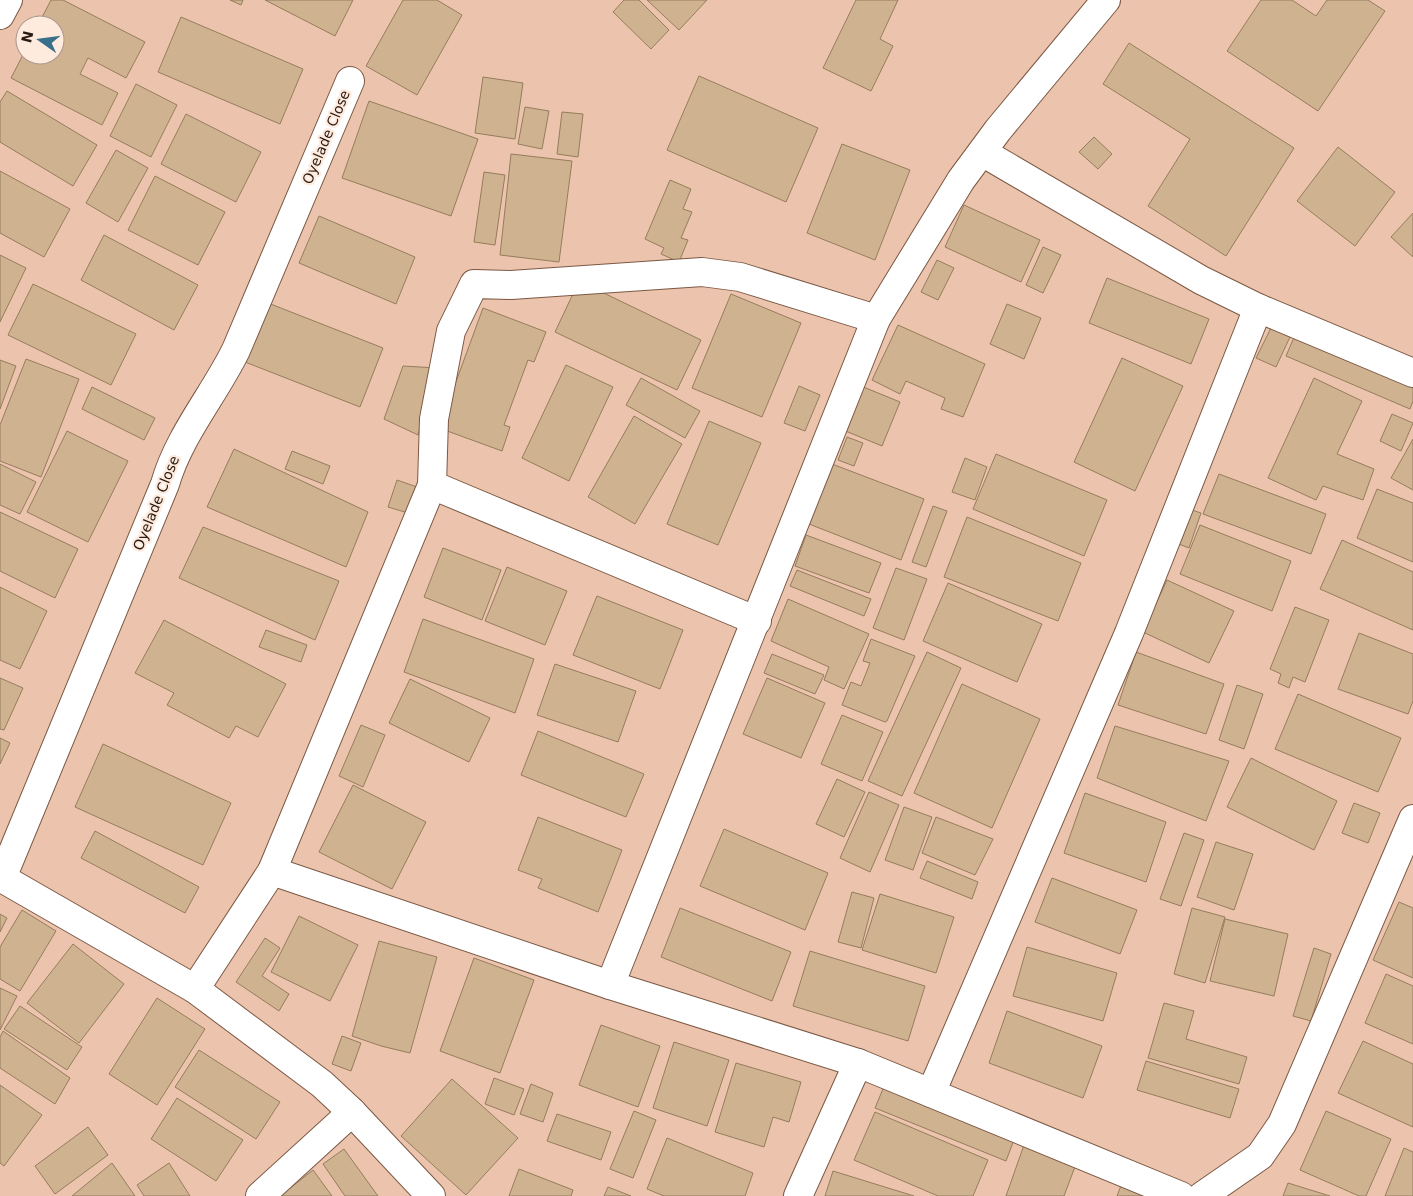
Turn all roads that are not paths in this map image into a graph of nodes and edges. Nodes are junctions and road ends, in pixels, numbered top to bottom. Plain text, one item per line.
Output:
1 (8, 0) edge
2 (1106, 0) edge
3 (0, 15) edge
4 (350, 81) dead end
5 (982, 152) junction
6 (1258, 308) junction
7 (876, 319) junction
8 (1413, 373) edge
9 (432, 484) junction
10 (757, 621) junction
11 (1413, 819) edge
12 (272, 871) junction
13 (1, 878) edge
14 (610, 985) junction
15 (195, 989) junction
16 (858, 1062) junction
17 (931, 1093) junction
18 (352, 1112) junction
19 (260, 1196) edge
20 (430, 1196) edge
21 (798, 1196) edge
22 (1181, 1196) edge
23 (1202, 1196) edge

1 - 3 street
2 - 5 street
4 - 13 street, Oyelade Close
5 - 6 street
5 - 7 street
6 - 8 street
6 - 17 street
7 - 9 street
7 - 10 street
9 - 10 street
9 - 12 street
10 - 14 street
11 - 23 street
12 - 14 street
12 - 15 street
13 - 15 street
14 - 16 street
15 - 18 street
16 - 17 street
16 - 21 street
17 - 22 street
18 - 19 street
18 - 20 street

